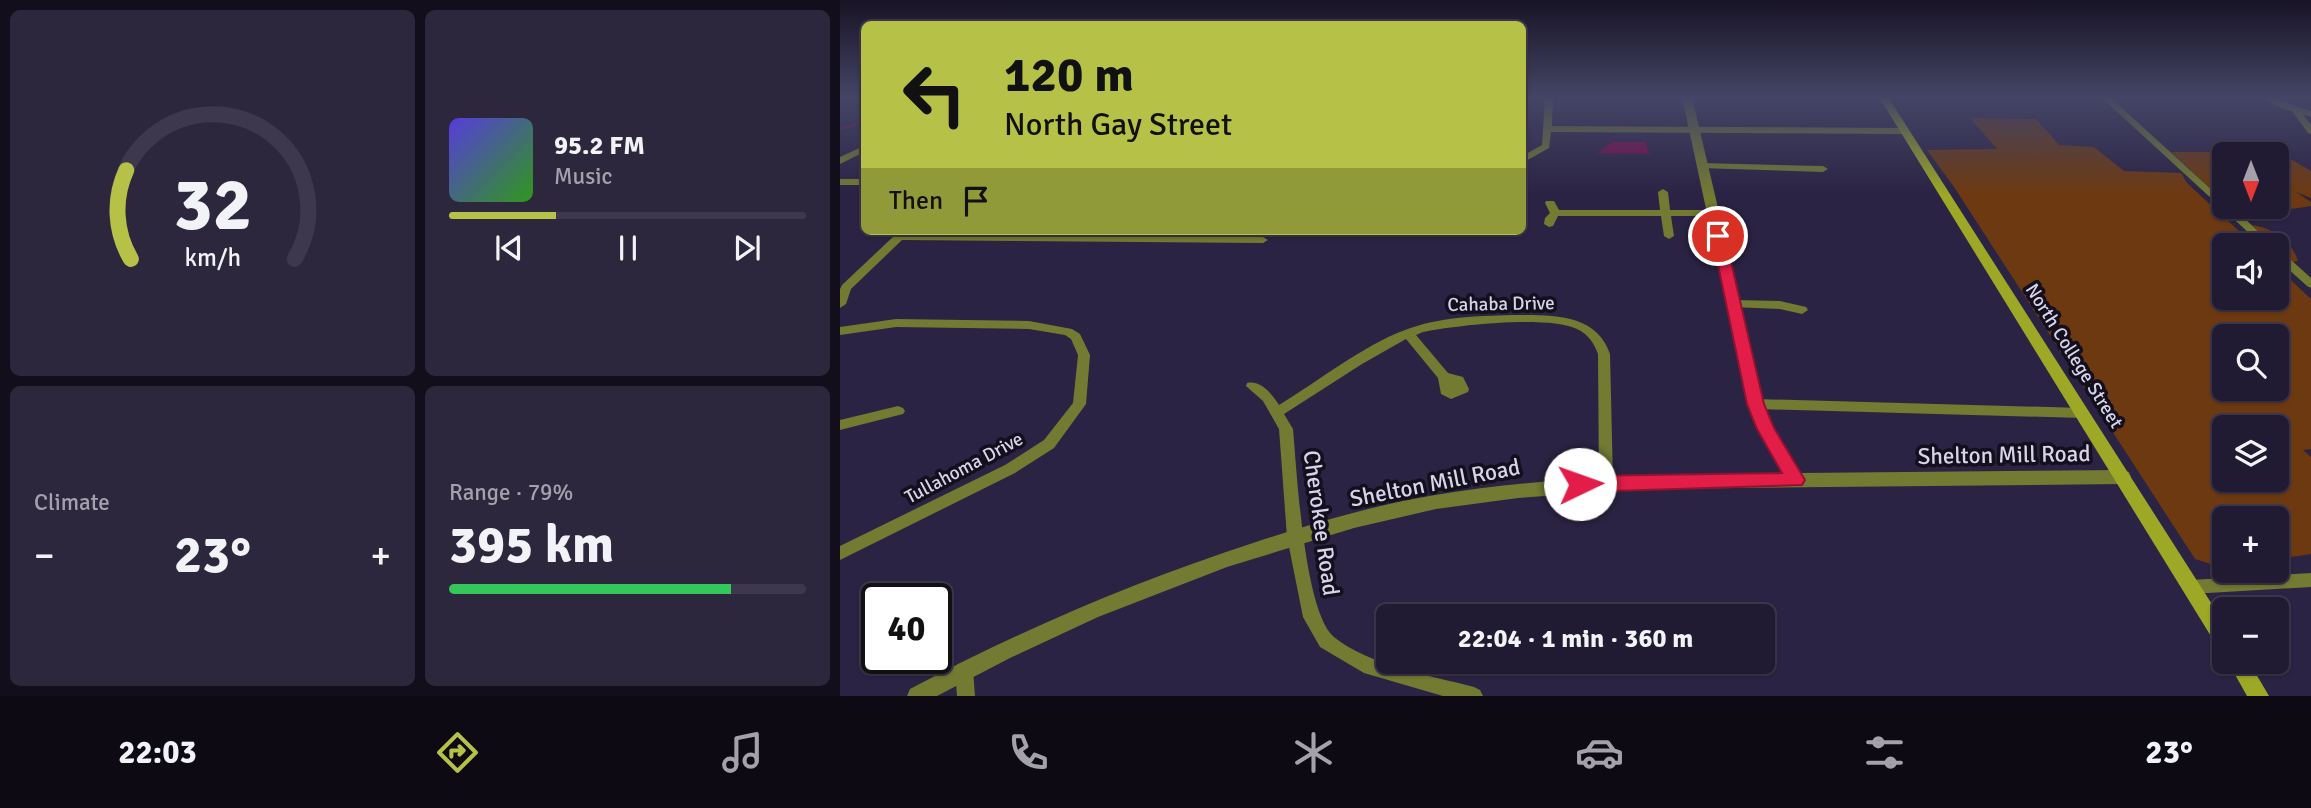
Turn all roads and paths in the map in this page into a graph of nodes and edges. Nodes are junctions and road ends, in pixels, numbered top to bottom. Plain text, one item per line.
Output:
1 (1547, 129) edge
2 (1694, 129) edge
3 (1798, 129) edge
4 (2141, 129) edge
5 (1904, 131) joint
6 (861, 150) edge
7 (1526, 158) edge
8 (840, 161) edge
9 (1702, 166) junction
10 (1823, 169) dead end
11 (840, 182) edge
12 (861, 182) edge
13 (1663, 192) dead end
14 (2212, 194) edge
15 (1553, 208) joint
16 (1666, 213) junction
17 (1713, 213) junction
18 (2239, 219) edge
19 (1549, 224) dead end
20 (2255, 233) edge
21 (1669, 236) dead end
22 (1263, 240) dead end
23 (2289, 264) edge
24 (2311, 284) edge
25 (840, 304) edge
26 (1734, 304) junction
27 (1802, 310) dead end
28 (840, 331) edge
29 (1408, 333) junction
30 (1444, 377) dead end
31 (1252, 386) dead end
32 (1756, 404) junction
33 (898, 411) dead end
34 (1278, 412) junction
35 (2082, 413) junction
36 (840, 425) edge
37 (2123, 477) junction
38 (1796, 480) junction
39 (1606, 482) junction
40 (1295, 537) junction
41 (840, 553) edge
42 (2311, 580) edge
43 (2191, 587) junction
44 (2212, 621) edge
45 (964, 670) junction
46 (2245, 674) edge
47 (916, 696) edge
48 (966, 696) edge
49 (1474, 696) edge
50 (2259, 696) edge

1 - 7 street
2 - 9 street
3 - 5 street
4 - 14 street
5 - 35 main road, North College Street
6 - 8 street
9 - 10 street
9 - 17 street
11 - 12 street
13 - 16 street
15 - 16 street
15 - 19 street
16 - 17 street
16 - 21 street
17 - 26 street
18 - 20 street
22 - 25 street
23 - 24 street
26 - 27 street
26 - 32 street
28 - 41 street, Tullahoma Drive
29 - 30 street
29 - 34 street, Cahaba Drive
29 - 39 street, Cahaba Drive
31 - 34 street, Cherokee Road
32 - 35 street
32 - 38 street
33 - 36 street
34 - 40 street, Cherokee Road
35 - 37 main road, North College Street
37 - 38 street, Shelton Mill Road
37 - 43 main road, North College Street
38 - 39 street, Shelton Mill Road
39 - 40 street, Shelton Mill Road
40 - 45 street, Shelton Mill Road
40 - 49 street, Cherokee Road
42 - 43 street
43 - 44 main road, North College Street
45 - 47 street, Shelton Mill Road
45 - 48 street
46 - 50 main road

